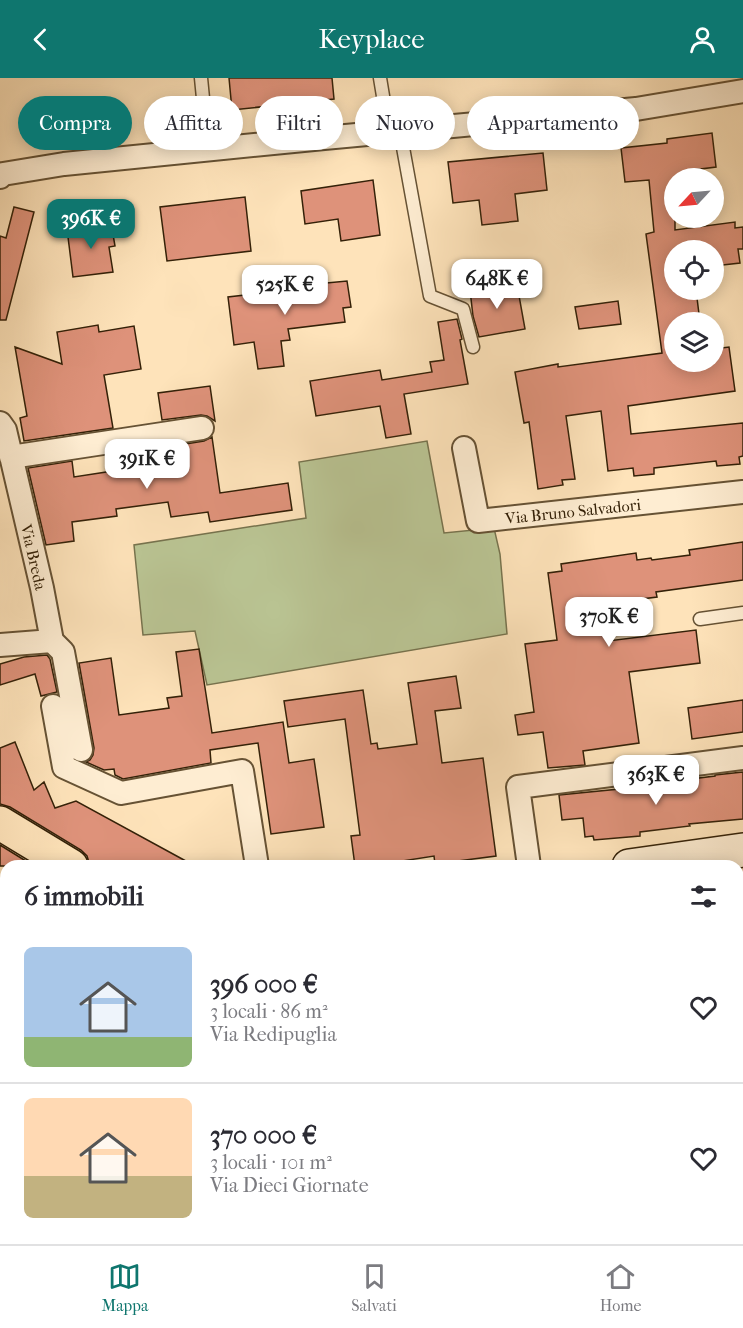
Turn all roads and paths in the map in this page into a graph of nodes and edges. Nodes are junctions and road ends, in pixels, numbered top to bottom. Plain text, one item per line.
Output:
1 (201, 78) edge
2 (380, 78) edge
3 (743, 91) edge
4 (203, 96) edge
5 (385, 96) edge
6 (455, 127) edge
7 (355, 136) edge
8 (243, 147) edge
9 (208, 150) edge
10 (399, 150) edge
11 (0, 177) edge
12 (473, 347) dead end
13 (0, 423) edge
14 (201, 428) dead end
15 (464, 448) dead end
16 (11, 457) junction
17 (743, 492) edge
18 (743, 613) edge
19 (700, 619) dead end
20 (52, 641) junction
21 (0, 645) edge
22 (53, 706) dead end
23 (81, 750) dead end
24 (743, 758) edge
25 (0, 823) edge
26 (743, 850) edge
27 (61, 860) edge
28 (256, 860) edge
29 (529, 860) edge
30 (672, 860) edge

1 - 4 lane
2 - 5 lane
3 - 6 street
7 - 8 street
9 - 11 street
10 - 12 lane
13 - 16 street, Via Breda
14 - 16 street
15 - 17 street, Via Bruno Salvadori
16 - 20 street, Via Breda
18 - 19 lane
20 - 21 street
20 - 23 street, Via Breda
22 - 28 street
24 - 29 street
25 - 27 main road
26 - 30 street

